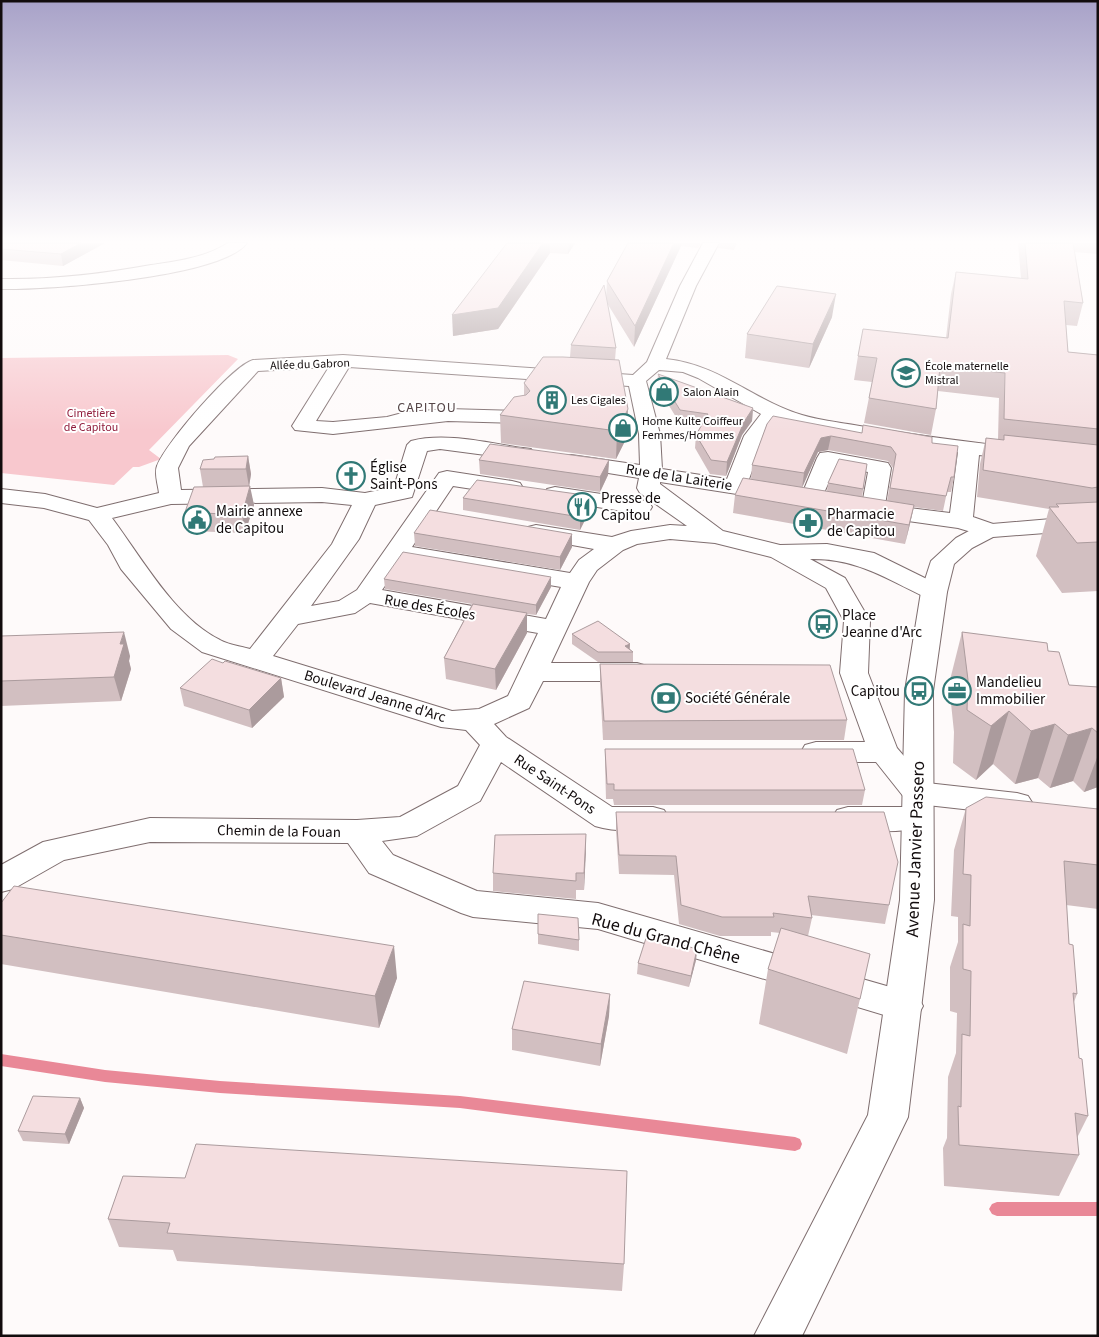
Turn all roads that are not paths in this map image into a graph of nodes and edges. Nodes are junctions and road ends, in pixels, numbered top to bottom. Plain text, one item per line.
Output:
1 (680, 305) edge
2 (343, 361) junction
3 (655, 364) junction
4 (637, 381) junction
5 (773, 412) junction
6 (519, 417) edge
7 (887, 437) junction
8 (1039, 457) edge
9 (968, 459) junction
10 (880, 468) junction
11 (650, 479) junction
12 (735, 486) junction
13 (1, 496) edge
14 (171, 497) junction
15 (365, 500) junction
16 (641, 507) junction
17 (422, 512) junction
18 (96, 515) junction
19 (451, 517) edge
20 (961, 521) junction
21 (1098, 522) edge
22 (518, 528) edge
23 (988, 530) junction
24 (715, 536) junction
25 (623, 542) junction
26 (395, 551) junction
27 (780, 552) junction
28 (576, 582) junction
29 (934, 592) junction
30 (366, 595) junction
31 (291, 617) junction
32 (554, 628) junction
33 (256, 659) junction
34 (532, 672) junction
35 (661, 672) edge
36 (474, 721) junction
37 (496, 744) junction
38 (784, 752) edge
39 (884, 752) junction
40 (917, 805) junction
41 (1049, 808) edge
42 (683, 818) edge
43 (819, 818) edge
44 (357, 832) junction
45 (1, 880) edge
46 (904, 1006) junction
47 (777, 1336) edge

1 - 3 street
2 - 4 street, Allée du Gabron
2 - 6 street
2 - 14 street, Allée du Gabron
3 - 4 street
3 - 5 street
4 - 11 street
5 - 7 street
5 - 12 street
7 - 9 street
7 - 10 street
8 - 9 street
9 - 20 street
10 - 12 street, Rue de la Laiterie
10 - 20 street
11 - 12 street, Rue de la Laiterie
11 - 15 street, Rue de la Laiterie
11 - 16 street
11 - 24 street
13 - 18 street
14 - 15 street
14 - 18 street
15 - 31 street
16 - 17 street
16 - 25 street
17 - 19 street
17 - 26 street
18 - 33 street, Boulevard Jeanne d'Arc
20 - 23 street
21 - 23 street, Avenue Janvier Passero
22 - 25 street
23 - 29 street, Avenue Janvier Passero
24 - 25 street, Boulevard Jeanne d'Arc
24 - 27 street, Boulevard Jeanne d'Arc
25 - 28 street, Boulevard Jeanne d'Arc
26 - 28 street
26 - 30 street
27 - 29 street
27 - 39 street, Boulevard Jeanne d'Arc
28 - 32 street, Boulevard Jeanne d'Arc
29 - 40 street, Avenue Janvier Passero
30 - 31 street
30 - 32 street, Rue des Écoles
31 - 33 street
32 - 34 street, Boulevard Jeanne d'Arc
33 - 36 street, Boulevard Jeanne d'Arc
34 - 35 street
34 - 36 street, Boulevard Jeanne d'Arc
36 - 37 street
37 - 42 street, Rue Saint-Pons
37 - 44 street, Chemin de la Fouan
38 - 39 street
39 - 40 street, Boulevard Jeanne d'Arc
40 - 41 street
40 - 43 street
40 - 46 street, Avenue Janvier Passero
44 - 45 street, Chemin de la Fouan
44 - 46 street, Rue du Grand Chêne
46 - 47 street, Avenue Janvier Passero

